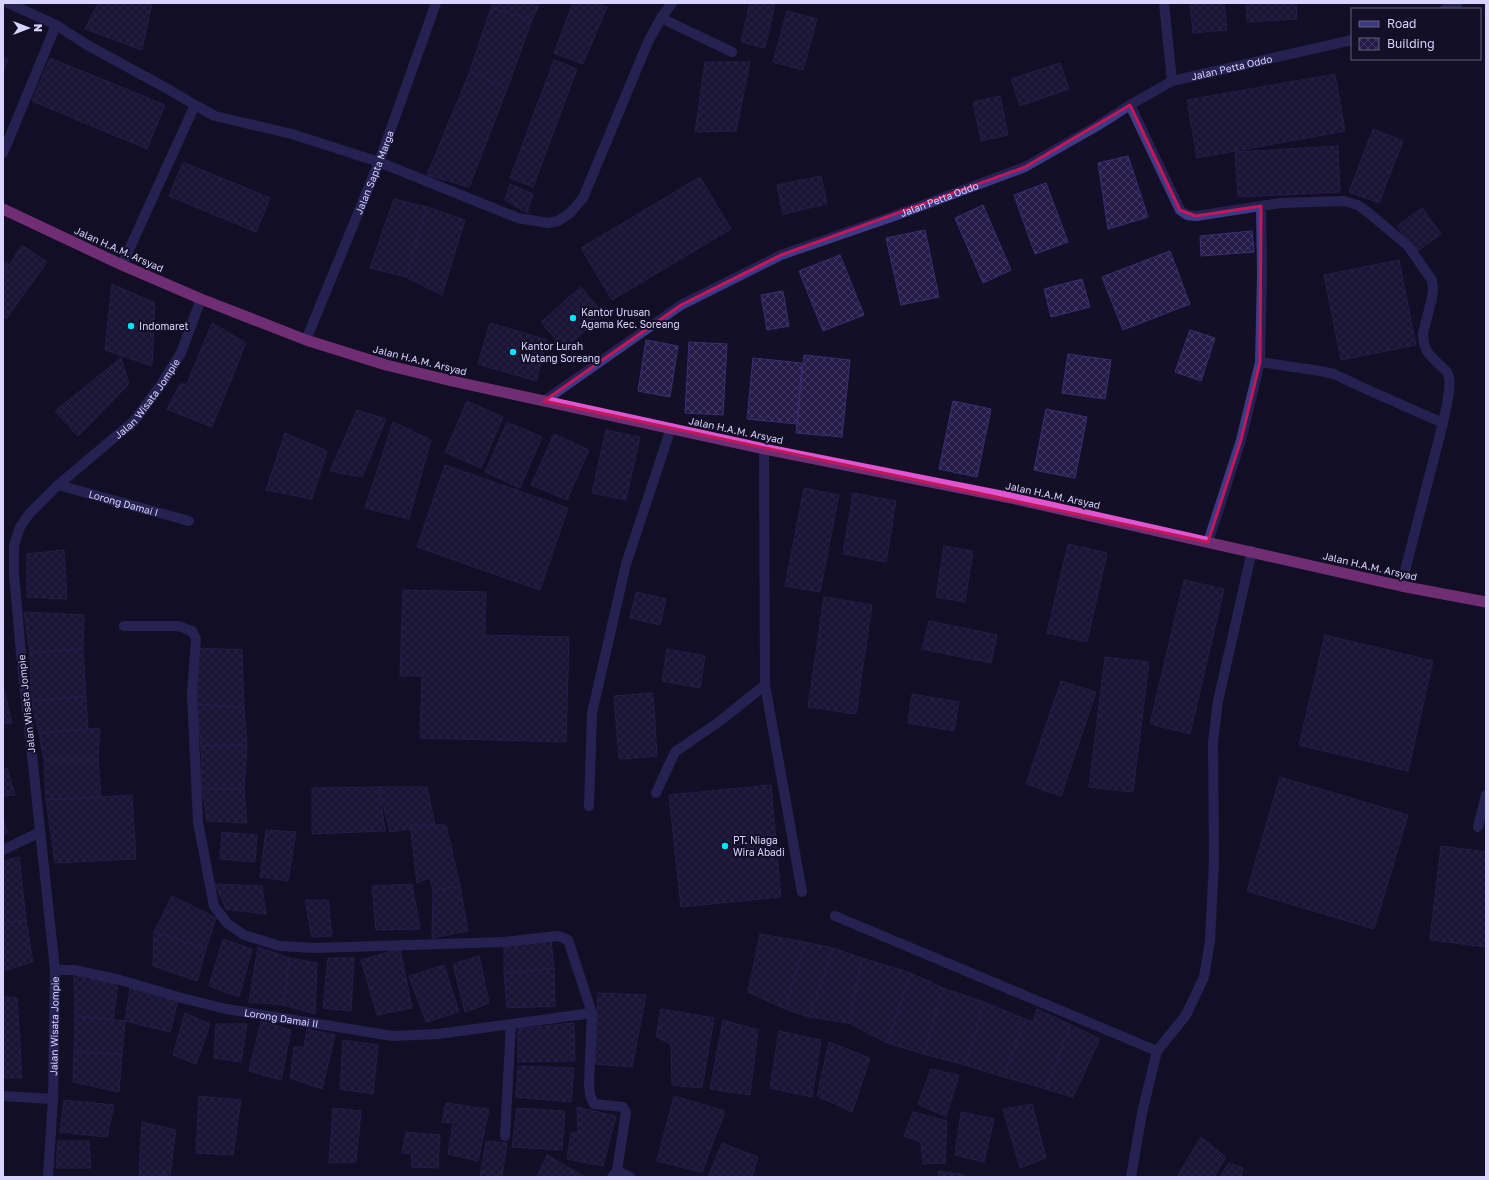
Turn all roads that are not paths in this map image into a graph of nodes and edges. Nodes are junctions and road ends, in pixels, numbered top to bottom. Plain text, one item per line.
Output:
1 (8, 3) edge
2 (436, 3) edge
3 (672, 3) edge
4 (1164, 3) edge
5 (1458, 3) edge
6 (1447, 8) edge
7 (661, 18) junction
8 (56, 25) junction
9 (1351, 40) edge
10 (732, 52) dead end
11 (1172, 81) junction
12 (195, 105) junction
13 (1130, 105) junction
14 (3, 153) edge
15 (379, 162) junction
16 (1261, 206) junction
17 (3, 209) edge
18 (122, 265) junction
19 (201, 299) junction
20 (306, 340) junction
21 (1260, 362) junction
22 (544, 401) junction
23 (1443, 423) junction
24 (671, 428) junction
25 (764, 449) junction
26 (58, 485) junction
27 (189, 521) dead end
28 (1208, 542) junction
29 (1252, 551) junction
30 (1401, 586) junction
31 (1486, 602) edge
32 (124, 626) dead end
33 (765, 685) junction
34 (656, 793) dead end
35 (1486, 795) edge
36 (588, 806) dead end
37 (1478, 827) dead end
38 (40, 832) junction
39 (3, 850) edge
40 (802, 892) dead end
41 (835, 916) dead end
42 (55, 970) junction
43 (592, 1013) junction
44 (511, 1024) junction
45 (1157, 1050) junction
46 (3, 1096) edge
47 (53, 1099) junction
48 (505, 1136) dead end
49 (615, 1174) edge
50 (48, 1177) edge
51 (630, 1177) edge
52 (1131, 1177) edge

1 - 8 street
2 - 15 street, Jalan Sapta Marga
3 - 7 street
4 - 11 street
5 - 6 street
7 - 10 street
7 - 15 street
8 - 12 street
8 - 14 street
9 - 11 street, Jalan Petta Oddo
11 - 13 street, Jalan Petta Oddo
12 - 15 street
12 - 18 street
13 - 16 street
13 - 22 street, Jalan Petta Oddo
15 - 20 street, Jalan Sapta Marga
16 - 21 street
16 - 23 street
17 - 18 highway, Jalan H.A.M. Arsyad
18 - 19 highway, Jalan H.A.M. Arsyad
19 - 20 highway, Jalan H.A.M. Arsyad
19 - 26 street, Jalan Wisata Jompie
20 - 22 highway, Jalan H.A.M. Arsyad
21 - 23 street
21 - 28 street
22 - 24 highway, Jalan H.A.M. Arsyad
23 - 30 street
24 - 25 highway, Jalan H.A.M. Arsyad
24 - 36 street
25 - 28 highway, Jalan H.A.M. Arsyad
25 - 33 street
26 - 27 street, Lorong Damai I
26 - 38 street, Jalan Wisata Jompie
28 - 29 highway, Jalan H.A.M. Arsyad
29 - 30 highway, Jalan H.A.M. Arsyad
29 - 45 street
30 - 31 highway, Jalan H.A.M. Arsyad
32 - 43 street
33 - 34 street
33 - 40 street
35 - 37 street
38 - 39 street
38 - 42 street, Jalan Wisata Jompie
41 - 45 street
42 - 44 street, Lorong Damai II
42 - 47 street, Jalan Wisata Jompie
43 - 44 street, Lorong Damai II
43 - 49 street
44 - 48 street
45 - 52 street
46 - 47 street
47 - 50 street, Jalan Wisata Jompie
49 - 51 street

